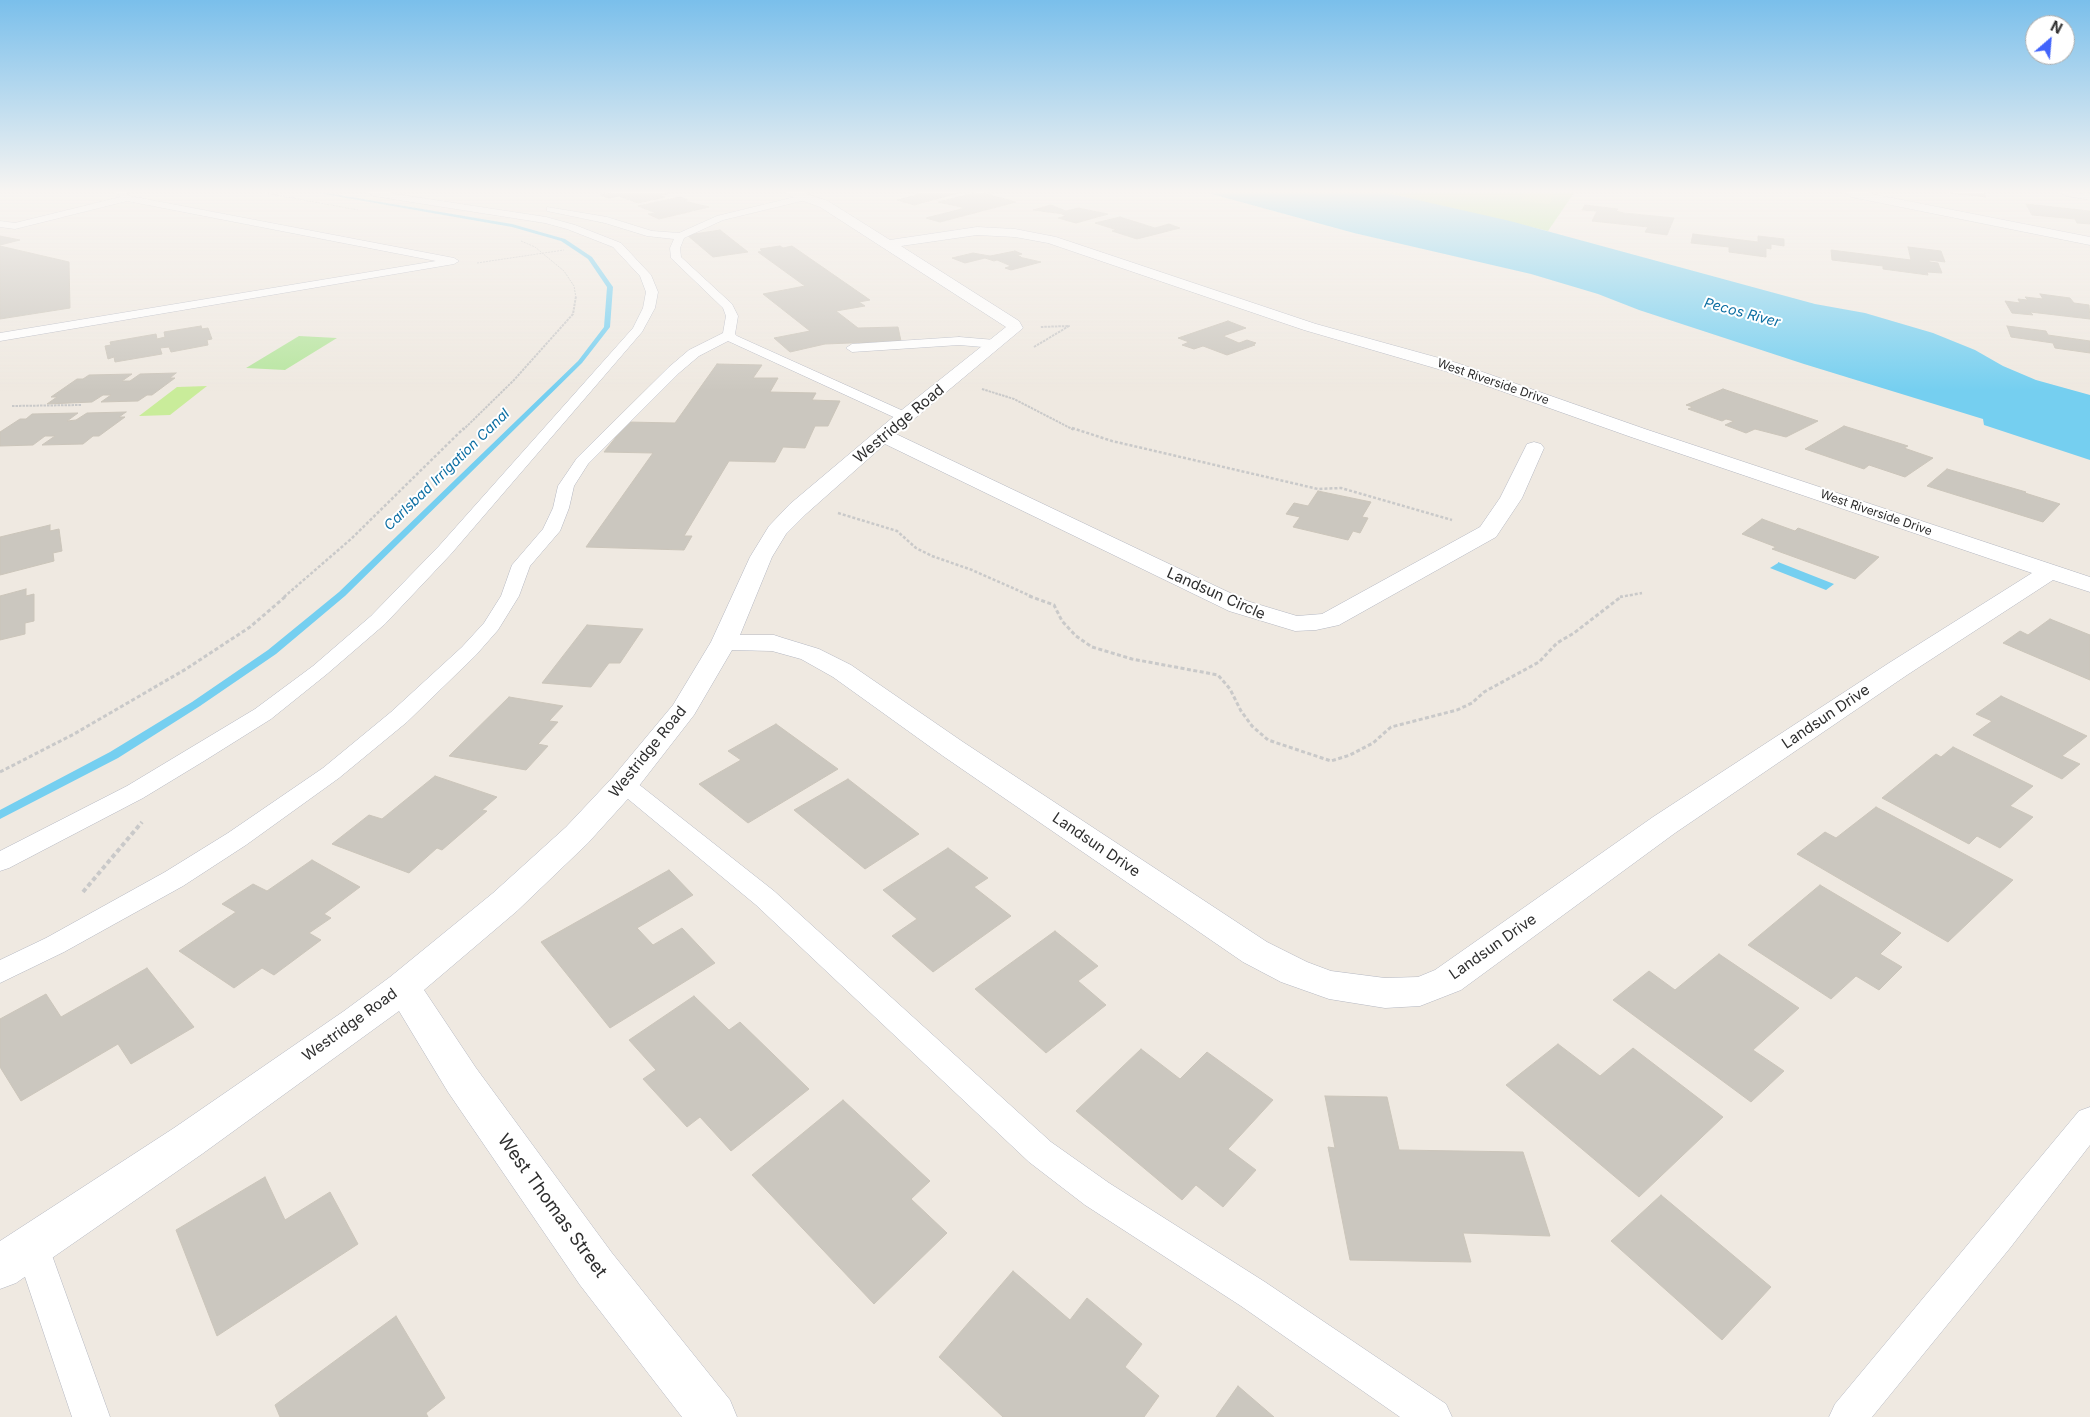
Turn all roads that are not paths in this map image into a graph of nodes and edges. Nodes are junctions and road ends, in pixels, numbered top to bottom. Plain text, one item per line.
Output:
1 (444, 259) edge
2 (630, 259) edge
3 (677, 259) edge
4 (911, 259) edge
5 (1108, 259) edge
6 (729, 335) junction
7 (0, 337) edge
8 (995, 344) junction
9 (852, 348) dead end
10 (894, 426) junction
11 (1534, 448) dead end
12 (2050, 572) junction
13 (2090, 585) edge
14 (724, 642) junction
15 (624, 784) junction
16 (0, 862) edge
17 (0, 972) edge
18 (403, 986) junction
19 (2090, 1121) edge
20 (32, 1247) junction
21 (0, 1267) edge
22 (92, 1417) edge
23 (713, 1417) edge
24 (1433, 1417) edge
25 (1848, 1417) edge

1 - 7 lane
2 - 16 lane
3 - 6 lane
4 - 8 street, Westridge Road
5 - 12 street, West Riverside Drive
6 - 10 lane
6 - 17 lane
8 - 9 lane
8 - 10 street, Westridge Road
10 - 11 street, Landsun Circle
10 - 14 street, Westridge Road
12 - 13 street, West Riverside Drive
12 - 14 street, Landsun Drive
14 - 15 street, Westridge Road
15 - 18 street, Westridge Road
15 - 24 lane
18 - 20 street, Westridge Road
18 - 23 street, West Thomas Street
19 - 25 lane
20 - 21 street, Westridge Road
20 - 22 lane

